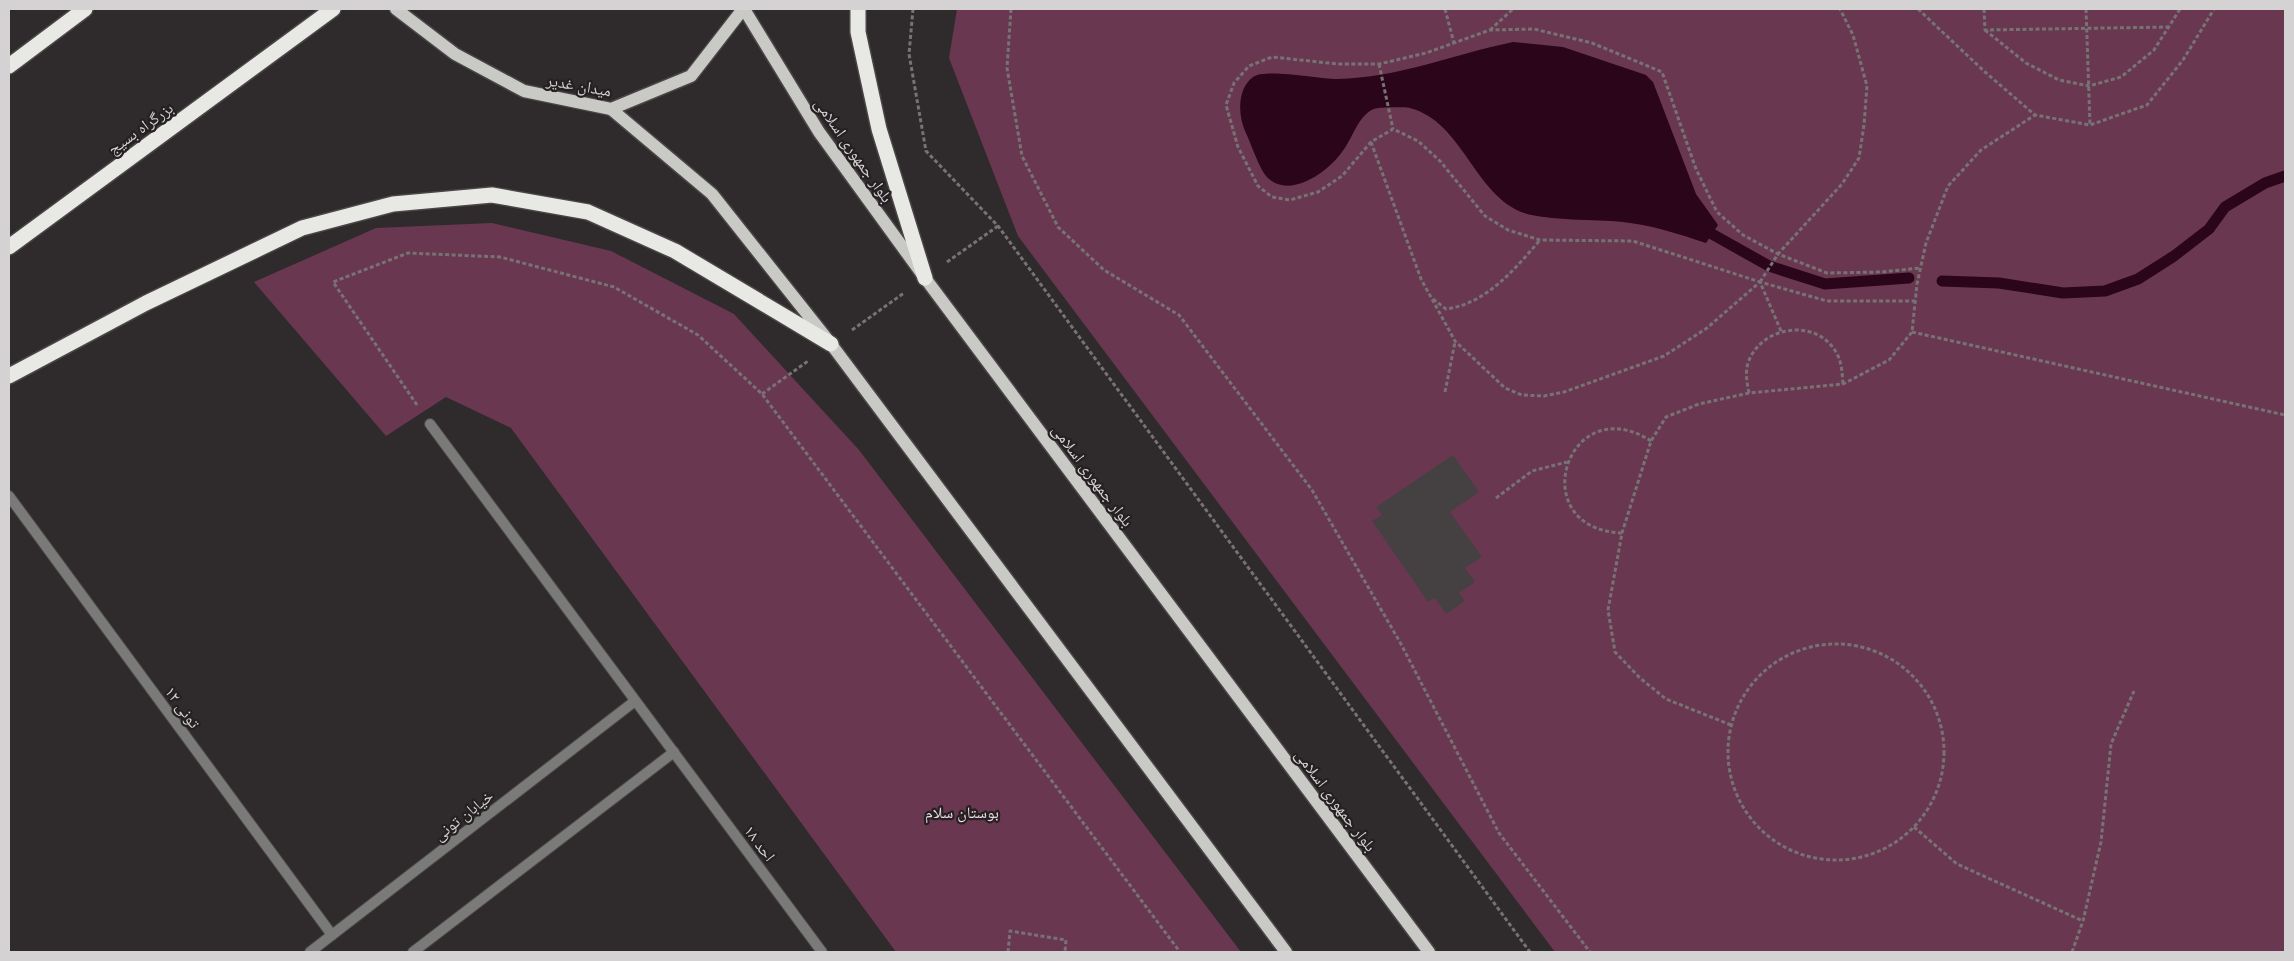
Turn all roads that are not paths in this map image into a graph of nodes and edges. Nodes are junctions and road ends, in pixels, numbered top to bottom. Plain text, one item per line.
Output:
1 (85, 9) edge
2 (333, 9) edge
3 (396, 9) edge
4 (744, 9) edge
5 (858, 9) edge
6 (9, 66) edge
7 (611, 110) junction
8 (9, 247) edge
9 (925, 278) junction
10 (832, 344) junction
11 (9, 376) edge
12 (430, 424) road end
13 (9, 496) edge
14 (635, 701) junction
15 (674, 752) junction
16 (332, 935) junction
17 (310, 952) edge
18 (413, 952) edge
19 (822, 952) edge
20 (1286, 952) edge
21 (1429, 952) edge

1 - 6 highway
2 - 8 highway, بزرگراه بسیج
3 - 7 main road, میدان غدیر
4 - 7 main road, میدان غدیر
4 - 9 main road, بلوار جمهوری اسلامی
5 - 9 highway
7 - 10 main road
9 - 21 main road, بلوار جمهوری اسلامی
10 - 11 highway
10 - 20 main road
12 - 14 street, احد ۱۸
13 - 16 street, تونی ۱۲
14 - 15 street, احد ۱۸
14 - 16 street, خیابان تونی
15 - 18 street
15 - 19 street, احد ۱۸
16 - 17 street, خیابان تونی

